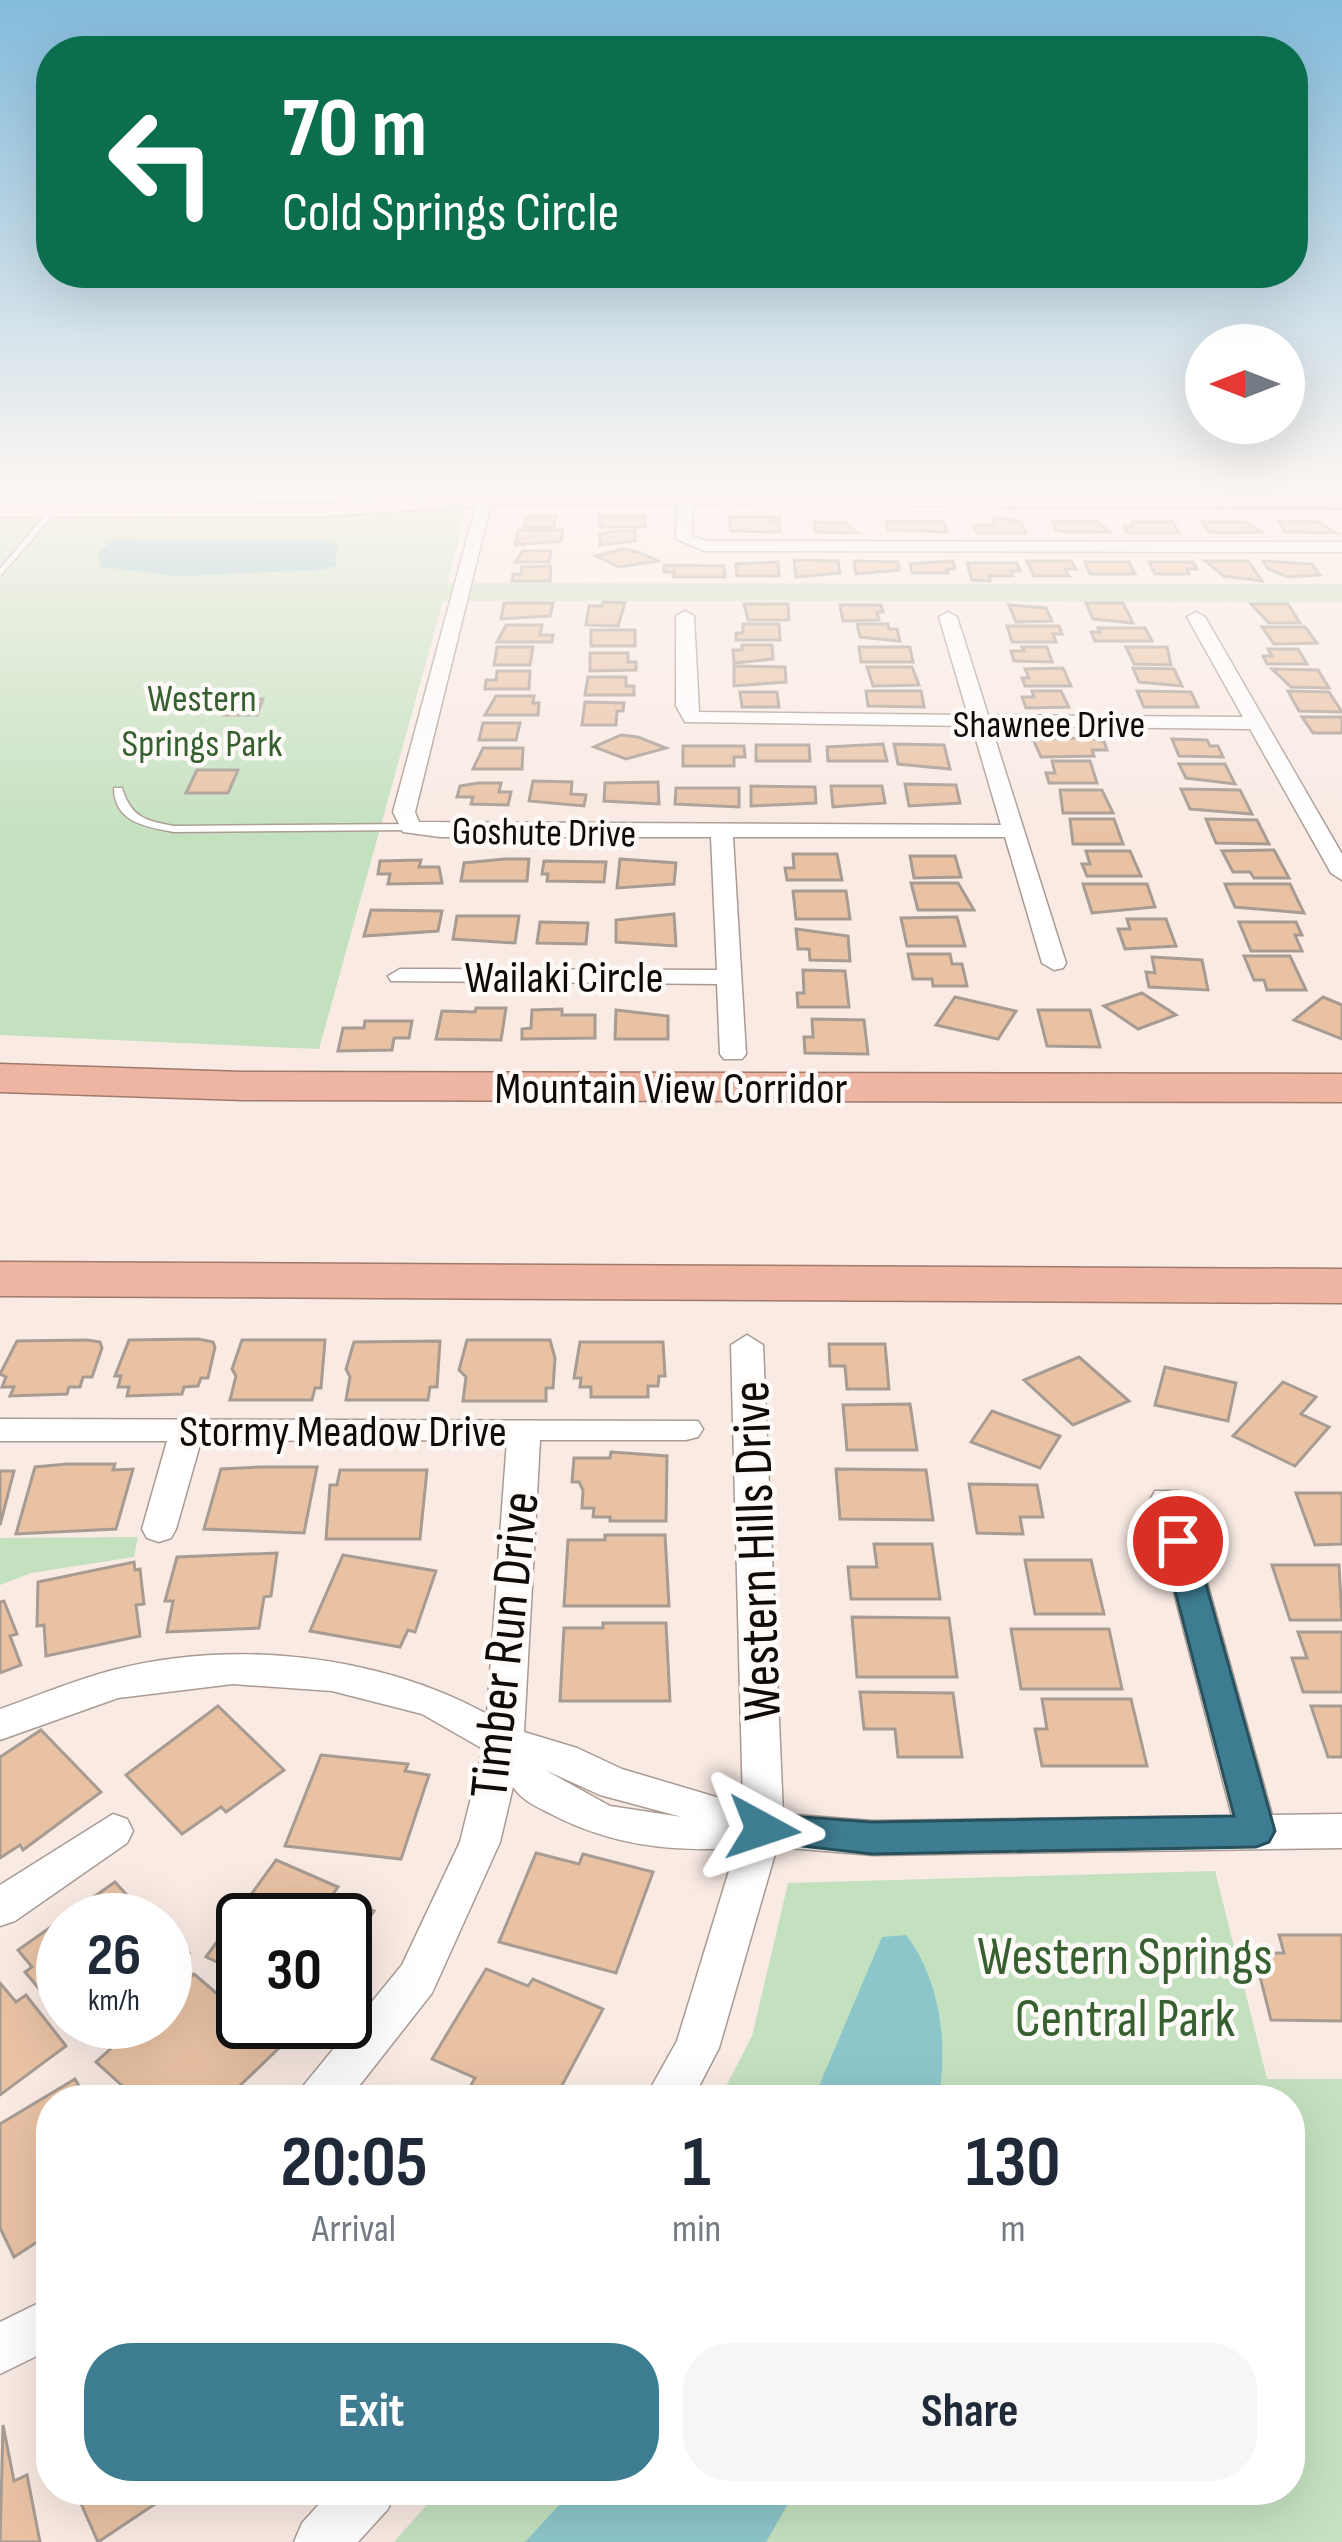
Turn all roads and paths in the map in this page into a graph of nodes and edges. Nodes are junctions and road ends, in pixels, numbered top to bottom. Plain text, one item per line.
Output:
1 (458, 602) edge
2 (685, 616) dead end
3 (948, 617) dead end
4 (1196, 617) dead end
5 (981, 723) junction
6 (1257, 723) junction
7 (118, 790) dead end
8 (411, 827) junction
9 (1013, 831) junction
10 (722, 832) junction
11 (1331, 835) edge
12 (1342, 873) edge
13 (1054, 963) dead end
14 (400, 976) dead end
15 (729, 976) junction
16 (733, 1054) dead end
17 (0, 1078) edge
18 (1342, 1088) edge
19 (0, 1279) edge
20 (1342, 1286) edge
21 (747, 1345) dead end
22 (0, 1430) edge
23 (187, 1430) junction
24 (524, 1430) junction
25 (686, 1430) dead end
26 (1167, 1500) dead end
27 (159, 1529) dead end
28 (0, 1724) edge
29 (505, 1742) junction
30 (763, 1829) junction
31 (113, 1831) dead end
32 (1256, 1831) junction
33 (1342, 1831) edge
34 (0, 1908) edge
35 (332, 2085) edge
36 (676, 2085) edge
37 (36, 2330) edge
38 (0, 2349) edge
39 (355, 2505) edge
40 (322, 2542) edge

1 - 8 street, Goshute Drive
2 - 5 street, Shawnee Drive
3 - 5 street
4 - 6 street
5 - 6 street, Shawnee Drive
5 - 9 street
6 - 11 street
7 - 8 lane
8 - 10 street, Goshute Drive
9 - 10 street, Goshute Drive
9 - 13 street
10 - 15 street
11 - 12 street
14 - 15 street, Wailaki Circle
15 - 16 street
17 - 18 highway, Mountain View Corridor
19 - 20 highway
21 - 30 street, Western Hills Drive
22 - 23 street, Stormy Meadow Drive
23 - 24 street, Stormy Meadow Drive
23 - 27 street
24 - 25 street, Stormy Meadow Drive
24 - 29 street, Timber Run Drive
26 - 32 street
28 - 29 street
29 - 30 street
29 - 35 street, Timber Run Drive
30 - 32 street
30 - 36 street, Western Hills Drive
31 - 34 street
32 - 33 street
37 - 38 street
39 - 40 street

